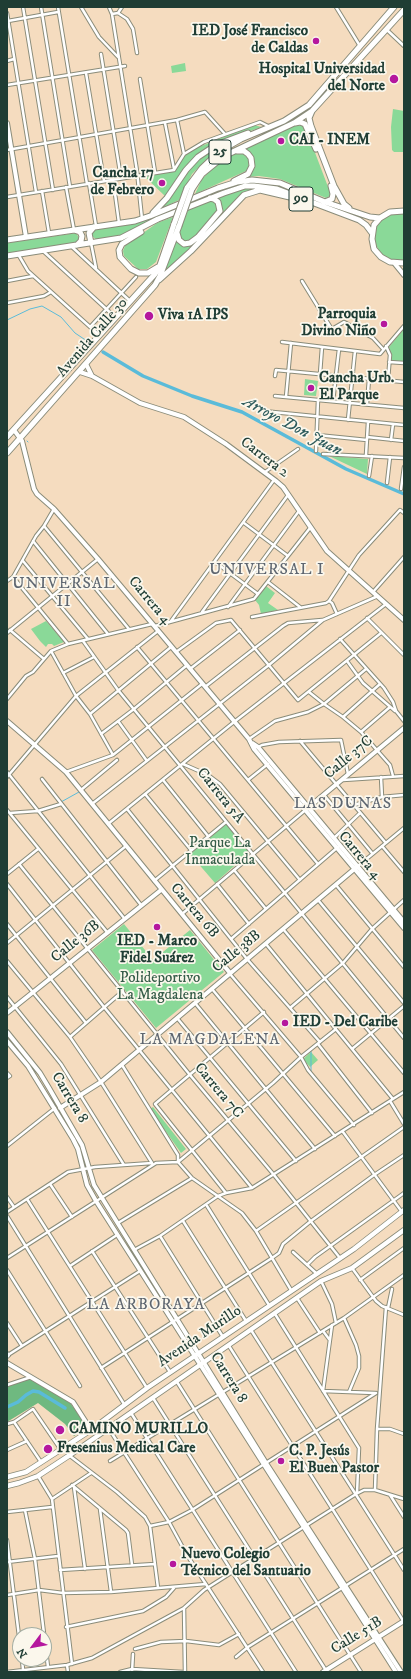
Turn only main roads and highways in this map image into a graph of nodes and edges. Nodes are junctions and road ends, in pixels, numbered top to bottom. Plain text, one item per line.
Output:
1 (394, 7) edge
2 (404, 10) edge
3 (312, 111) junction
4 (294, 123) junction
5 (263, 130) junction
6 (232, 152) junction
7 (190, 188) junction
8 (218, 188) junction
9 (210, 198) junction
10 (299, 198) junction
11 (325, 202) junction
12 (351, 211) junction
13 (404, 211) edge
14 (150, 216) junction
15 (380, 218) junction
16 (151, 223) junction
17 (177, 225) junction
18 (96, 226) junction
19 (74, 230) junction
20 (177, 232) junction
21 (372, 234) junction
22 (7, 240) edge
23 (91, 243) junction
24 (77, 245) junction
25 (7, 256) edge
26 (404, 263) edge
27 (160, 265) junction
28 (154, 285) junction
29 (7, 437) edge
30 (8, 452) edge
31 (403, 1211) edge
32 (404, 1230) edge
33 (7, 1478) edge
34 (7, 1486) edge

1 - 5 highway, 25
2 - 3 highway, 25
3 - 4 highway, 25
3 - 12 highway
4 - 6 highway, 25
4 - 11 highway
5 - 7 highway, 25
5 - 14 highway
6 - 7 highway, 25
6 - 8 highway
7 - 17 highway, 25, bridge
8 - 11 highway, 90
8 - 14 highway, 90
9 - 10 highway, 90
9 - 16 highway, 90
9 - 20 highway
10 - 21 highway, 90
10 - 28 highway
11 - 12 highway, 90
12 - 15 highway, 90
13 - 15 highway
14 - 18 highway, 90
15 - 21 highway
16 - 23 highway, 90
16 - 27 highway
17 - 20 highway, Avenida Calle 30 / 25
17 - 27 highway, Avenida Calle 30 / 25
18 - 19 highway, 90
18 - 23 highway
19 - 22 highway, 90
19 - 24 highway
20 - 28 highway, Avenida Calle 30 / 25
21 - 26 highway, 90
23 - 24 highway, 90
24 - 25 highway, 90
27 - 29 highway, Avenida Calle 30 / 25
28 - 30 highway, Avenida Calle 30 / 25
31 - 33 main road, Avenida Murillo
32 - 34 main road, Avenida Murillo

